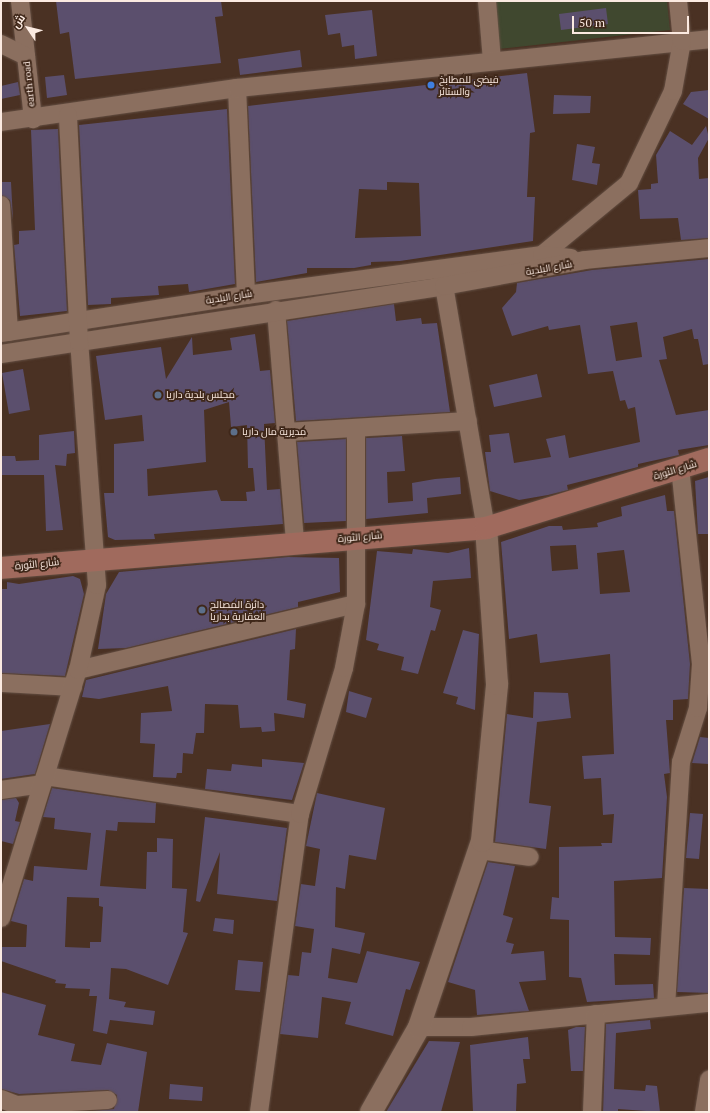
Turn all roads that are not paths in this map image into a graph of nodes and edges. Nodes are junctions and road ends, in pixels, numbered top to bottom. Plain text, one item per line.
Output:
1 (20, 1) edge
2 (487, 1) edge
3 (678, 1) edge
4 (709, 39) edge
5 (682, 41) junction
6 (1, 44) edge
7 (26, 56) junction
8 (492, 60) junction
9 (237, 88) junction
10 (68, 115) junction
11 (33, 119) junction
12 (1, 122) edge
13 (1, 205) edge
14 (709, 248) edge
15 (542, 255) junction
16 (585, 260) junction
17 (443, 278) junction
18 (246, 295) junction
19 (276, 310) junction
20 (78, 321) junction
21 (5, 332) edge
22 (79, 342) junction
23 (1, 354) edge
24 (468, 421) junction
25 (356, 428) junction
26 (287, 432) junction
27 (709, 460) edge
28 (680, 468) junction
29 (486, 528) junction
30 (358, 537) junction
31 (295, 543) junction
32 (96, 558) junction
33 (1, 568) edge
34 (356, 604) junction
35 (76, 679) junction
36 (1, 683) edge
37 (44, 780) junction
38 (1, 790) edge
39 (300, 814) junction
40 (479, 850) junction
41 (530, 857) dead end
42 (1, 918) edge
43 (709, 1003) edge
44 (666, 1007) junction
45 (596, 1014) junction
46 (419, 1026) junction
47 (709, 1078) edge
48 (108, 1100) dead end
49 (11, 1105) edge
50 (259, 1112) edge
51 (371, 1112) edge
52 (592, 1112) edge
53 (704, 1112) edge

1 - 7 street, earth road
2 - 8 street
3 - 5 street
4 - 5 street
5 - 8 street
5 - 15 street
6 - 7 street
7 - 11 street, earth road
8 - 9 street
9 - 10 street
9 - 18 street
10 - 11 street
10 - 20 street
11 - 12 street
13 - 21 street
14 - 16 street
15 - 16 street, شارع البلدية
15 - 17 street, شارع البلدية
16 - 17 street, شارع البلدية
17 - 18 street, شارع البلدية
17 - 19 street, شارع البلدية
17 - 24 street
18 - 20 street, شارع البلدية
19 - 22 street, شارع البلدية
19 - 26 street
20 - 21 street, شارع البلدية
20 - 22 street
22 - 23 street, شارع البلدية
22 - 32 street
24 - 25 street
24 - 29 street
25 - 26 street
25 - 30 street
26 - 31 street
27 - 28 main road, شارع الثورة
28 - 29 main road, شارع الثورة
28 - 44 street
29 - 30 main road, شارع الثورة
29 - 40 street
30 - 31 main road, شارع الثورة
30 - 34 street
31 - 32 main road, شارع الثورة
32 - 33 main road, شارع الثورة
32 - 35 street
34 - 35 street
34 - 39 street
35 - 36 street
35 - 37 street
37 - 38 street
37 - 39 street
37 - 42 street
39 - 50 street
40 - 41 street
40 - 46 street
43 - 44 street
44 - 45 street
45 - 46 street
45 - 52 street
46 - 51 street
47 - 53 street
48 - 49 street

